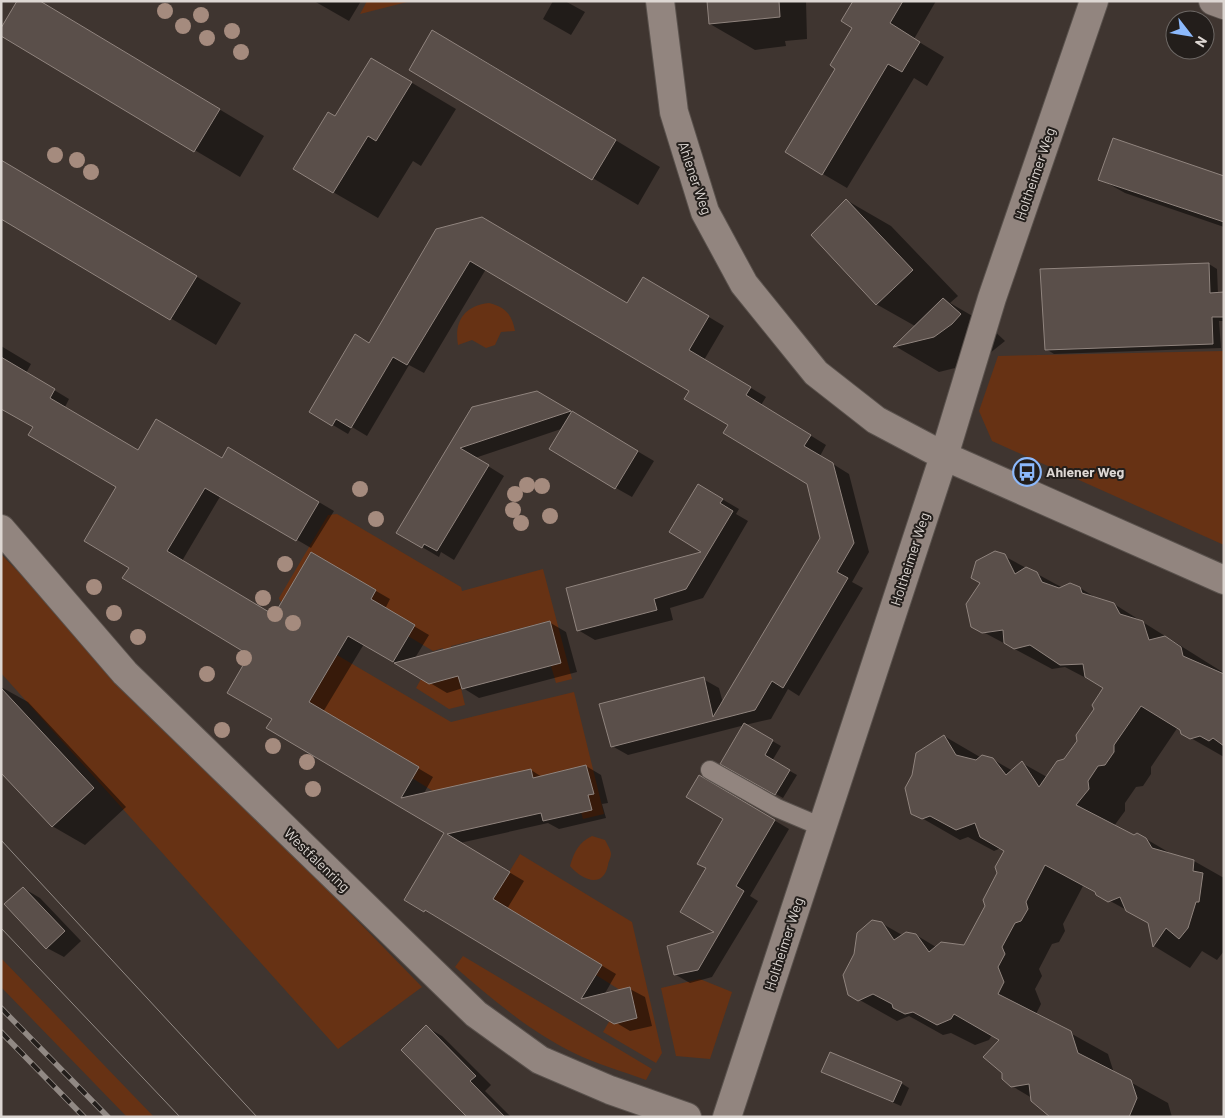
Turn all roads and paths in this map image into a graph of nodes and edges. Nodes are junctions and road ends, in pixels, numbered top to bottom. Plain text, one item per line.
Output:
1 (660, 1) edge
2 (1094, 1) edge
3 (1213, 1) edge
4 (1224, 5) edge
5 (944, 456) junction
6 (1, 529) edge
7 (1224, 580) edge
8 (710, 770) dead end
9 (822, 827) junction
10 (687, 1117) edge
11 (727, 1117) edge

1 - 5 street, Ahlener Weg
2 - 5 street, Holtheimer Weg
3 - 4 street
5 - 7 street, Ahlener Weg
5 - 9 street, Holtheimer Weg
6 - 10 street, Westfalenring
8 - 9 lane
9 - 11 street, Holtheimer Weg

